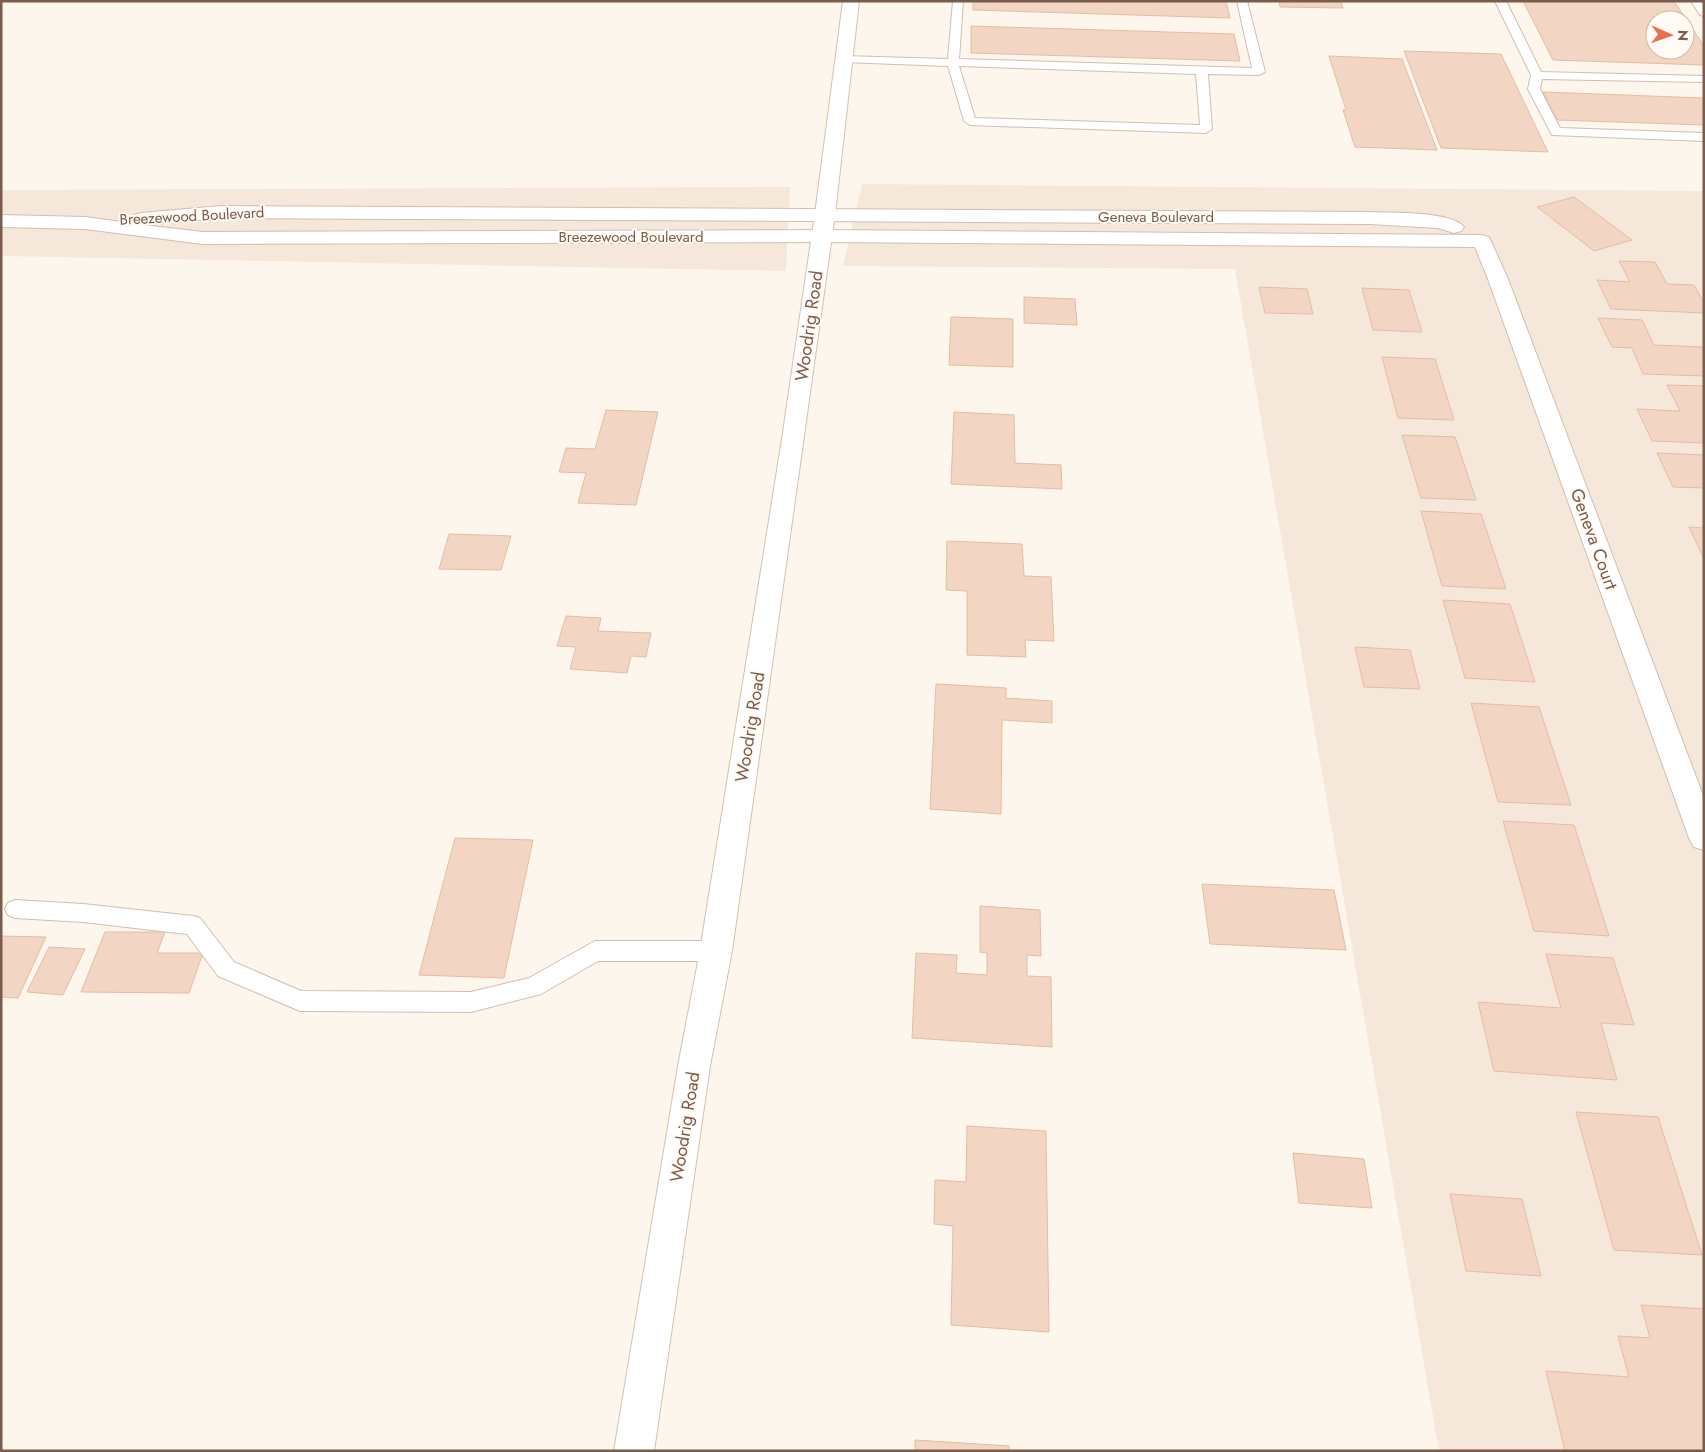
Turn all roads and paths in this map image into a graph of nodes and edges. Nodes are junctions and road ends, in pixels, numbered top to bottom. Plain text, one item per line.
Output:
1 (851, 1) edge
2 (958, 1) edge
3 (1242, 1) edge
4 (1500, 1) edge
5 (1696, 1) edge
6 (1704, 13) edge
7 (843, 59) junction
8 (953, 64) junction
9 (1202, 71) junction
10 (1537, 75) junction
11 (1704, 79) edge
12 (1704, 137) edge
13 (448, 213) junction
14 (1, 221) edge
15 (85, 223) junction
16 (824, 225) junction
17 (439, 238) junction
18 (1704, 838) edge
19 (15, 909) dead end
20 (716, 951) junction
21 (634, 1451) edge

1 - 7 street, Woodrig Road
2 - 8 lane
3 - 9 lane
4 - 10 lane
5 - 6 lane
7 - 8 lane
7 - 16 street, Woodrig Road
8 - 9 lane
8 - 9 lane
10 - 11 lane
10 - 12 lane
13 - 15 street, Breezewood Boulevard
13 - 16 street, Breezewood Boulevard
13 - 17 street
14 - 15 street, Breezewood Boulevard
15 - 17 street, Breezewood Boulevard
16 - 17 street, Breezewood Boulevard
16 - 18 street, Geneva Court
16 - 20 street, Woodrig Road
19 - 20 lane
20 - 21 street, Woodrig Road

